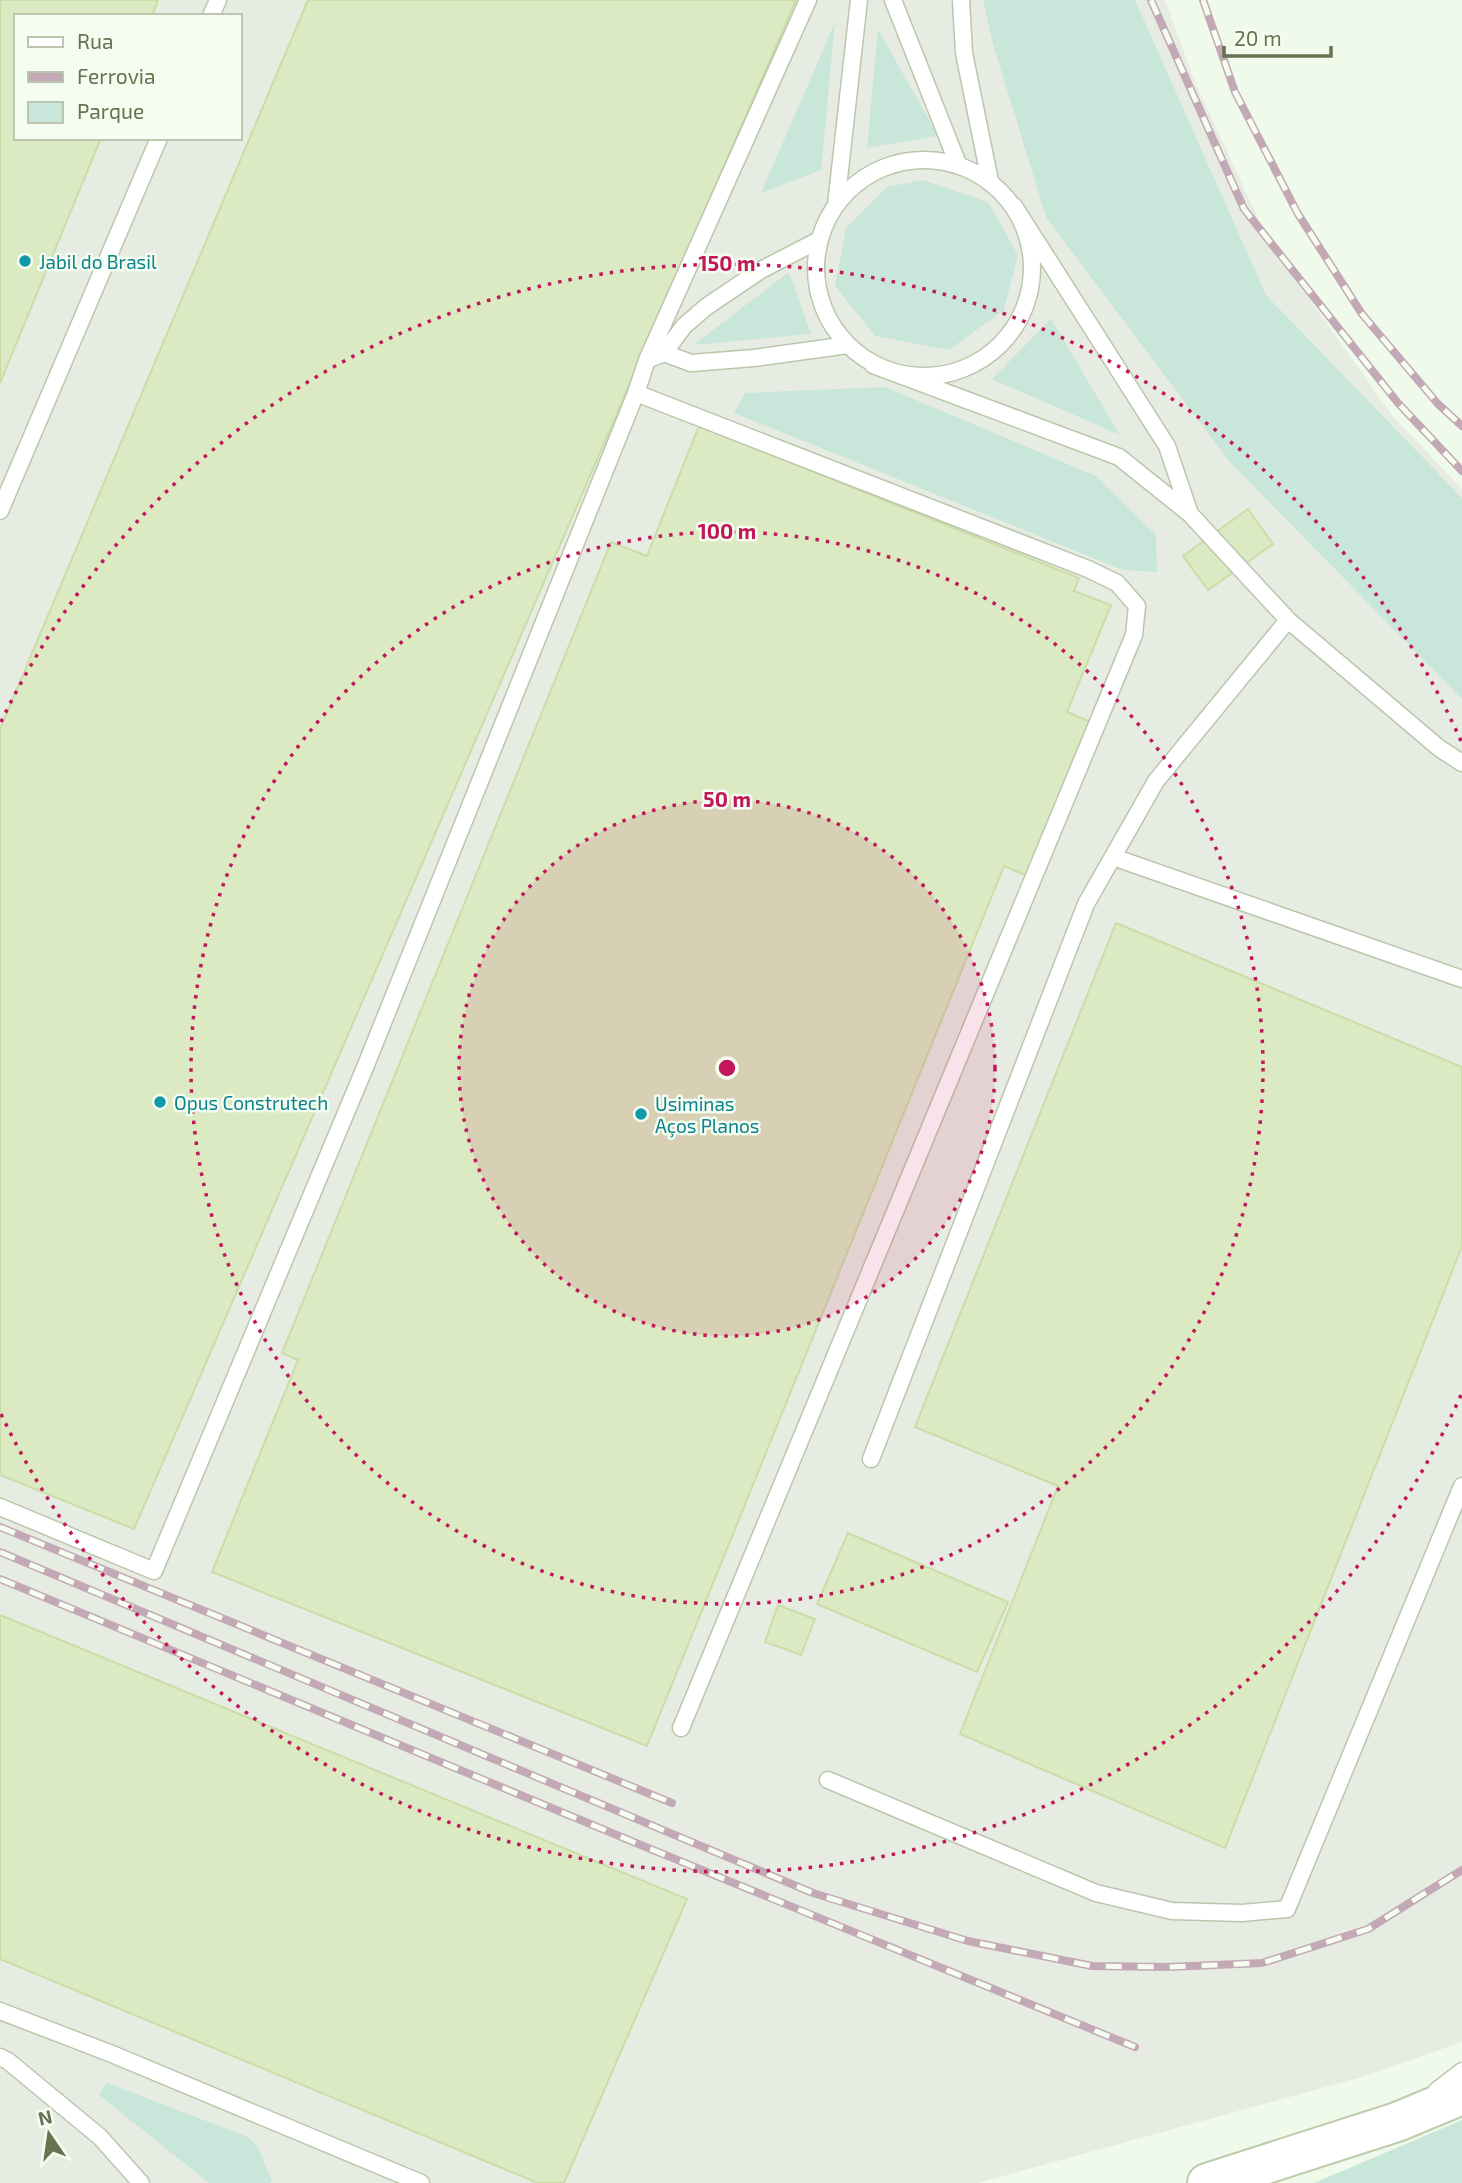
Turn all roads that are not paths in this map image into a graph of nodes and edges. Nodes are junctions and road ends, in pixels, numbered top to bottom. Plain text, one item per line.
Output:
1 (808, 0) edge
2 (859, 0) edge
3 (893, 0) edge
4 (961, 0) edge
5 (158, 140) edge
6 (958, 164) junction
7 (989, 181) junction
8 (836, 205) junction
9 (1014, 206) junction
10 (819, 240) junction
11 (848, 345) junction
12 (664, 353) junction
13 (647, 360) junction
14 (873, 365) junction
15 (636, 393) junction
16 (0, 511) edge
17 (1190, 513) junction
18 (1289, 620) junction
19 (1462, 763) edge
20 (1113, 857) junction
21 (1462, 979) edge
22 (871, 1459) dead end
23 (1462, 1486) edge
24 (0, 1507) edge
25 (681, 1728) dead end
26 (828, 1780) dead end
27 (0, 2011) edge
28 (0, 2057) edge
29 (1462, 2071) edge
30 (1462, 2095) edge
31 (1397, 2122) junction
32 (141, 2183) edge
33 (421, 2183) edge
34 (1207, 2183) edge

1 - 13 lane
2 - 8 lane
3 - 6 lane
4 - 7 lane
5 - 16 lane
6 - 7 lane
6 - 8 lane
7 - 9 lane
8 - 10 lane
9 - 14 lane
9 - 17 lane
10 - 11 lane
10 - 12 lane
11 - 12 lane
11 - 14 lane
12 - 13 lane
13 - 15 lane
14 - 17 lane
15 - 24 lane
15 - 25 lane
17 - 18 lane
18 - 19 lane
18 - 20 lane
20 - 21 lane
20 - 22 lane
23 - 26 lane
27 - 33 lane
28 - 32 lane
29 - 31 lane
30 - 31 main road
31 - 34 main road

